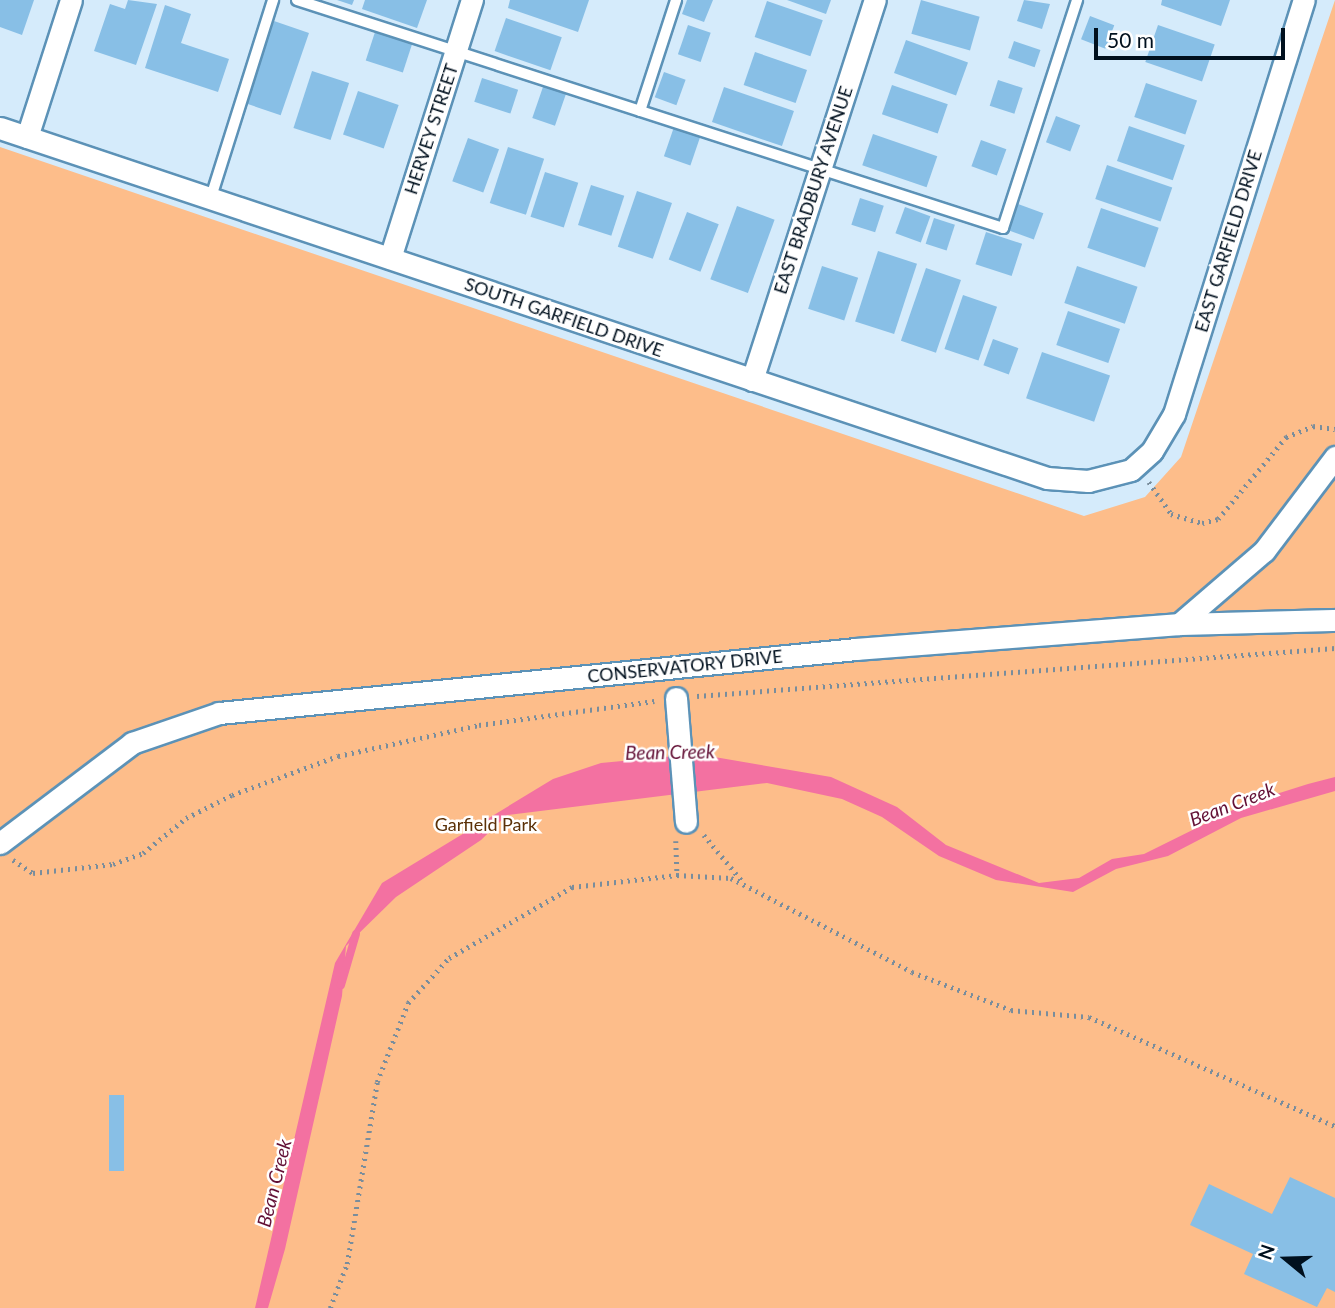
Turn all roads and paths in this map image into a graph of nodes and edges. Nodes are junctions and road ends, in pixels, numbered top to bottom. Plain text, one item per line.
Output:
1 (71, 0) edge
2 (273, 0) edge
3 (297, 0) edge
4 (472, 0) edge
5 (676, 0) edge
6 (875, 0) edge
7 (1077, 0) edge
8 (1304, 0) edge
9 (456, 52) junction
10 (640, 111) junction
11 (0, 128) edge
12 (27, 137) junction
13 (820, 169) junction
14 (211, 197) junction
15 (390, 258) junction
16 (752, 380) junction
17 (1335, 429) edge
18 (1335, 457) edge
19 (1131, 470) junction
20 (1335, 620) edge
21 (1180, 624) junction
22 (677, 698) dead end
23 (686, 812) junction
24 (0, 844) edge
25 (677, 875) junction
26 (745, 884) junction
27 (1335, 1126) edge
28 (330, 1308) edge

1 - 12 street
2 - 14 lane
3 - 9 lane
4 - 9 street, HERVEY STREET
5 - 10 lane
6 - 13 street, EAST BRADBURY AVENUE
7 - 13 lane
8 - 19 street, EAST GARFIELD DRIVE
9 - 10 lane
9 - 15 street, HERVEY STREET
10 - 13 lane
11 - 12 street, SOUTH GARFIELD DRIVE
12 - 14 street, SOUTH GARFIELD DRIVE
13 - 16 street, EAST BRADBURY AVENUE
14 - 15 street, SOUTH GARFIELD DRIVE
15 - 16 street, SOUTH GARFIELD DRIVE
16 - 19 street, SOUTH GARFIELD DRIVE
17 - 19 path
18 - 21 street
20 - 21 street, CONSERVATORY DRIVE
21 - 24 street, CONSERVATORY DRIVE
22 - 23 street
23 - 25 path
23 - 26 path
25 - 26 path
25 - 28 path
26 - 27 path

